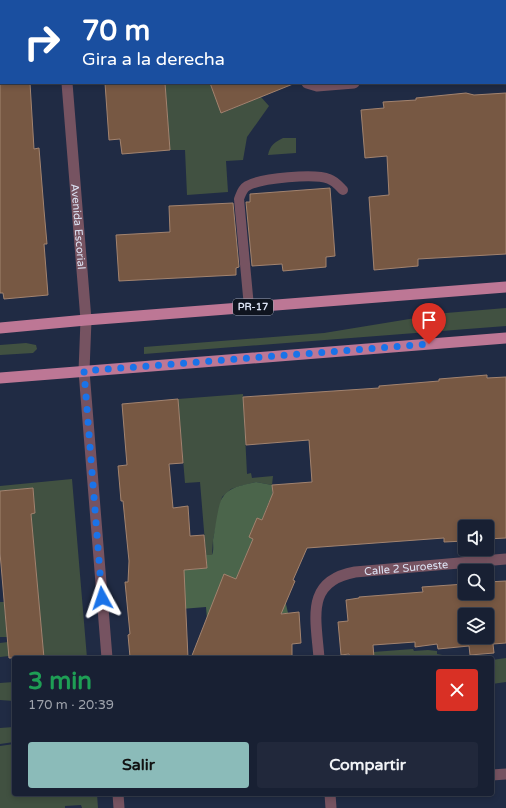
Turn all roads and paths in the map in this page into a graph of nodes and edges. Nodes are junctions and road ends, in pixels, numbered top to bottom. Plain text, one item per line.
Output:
1 (67, 84) edge
2 (310, 84) edge
3 (342, 84) edge
4 (343, 190) dead end
5 (506, 287) edge
6 (249, 307) junction
7 (86, 320) junction
8 (0, 328) edge
9 (506, 338) edge
10 (84, 371) junction
11 (0, 378) edge
12 (506, 559) edge
13 (107, 656) edge
14 (319, 656) edge
15 (506, 774) edge
16 (494, 775) edge
17 (118, 796) edge
18 (330, 796) edge
19 (119, 808) edge
20 (331, 808) edge

1 - 7 street, Avenida Escorial
2 - 3 street
4 - 6 lane
5 - 6 main road, PR-17
6 - 7 main road, PR-17
7 - 8 main road, PR-17
7 - 10 street, Avenida Escorial
9 - 10 main road
10 - 11 main road
10 - 13 street, Avenida Escorial
12 - 14 street, Calle 2 Suroeste
15 - 16 street
17 - 19 street
18 - 20 street

